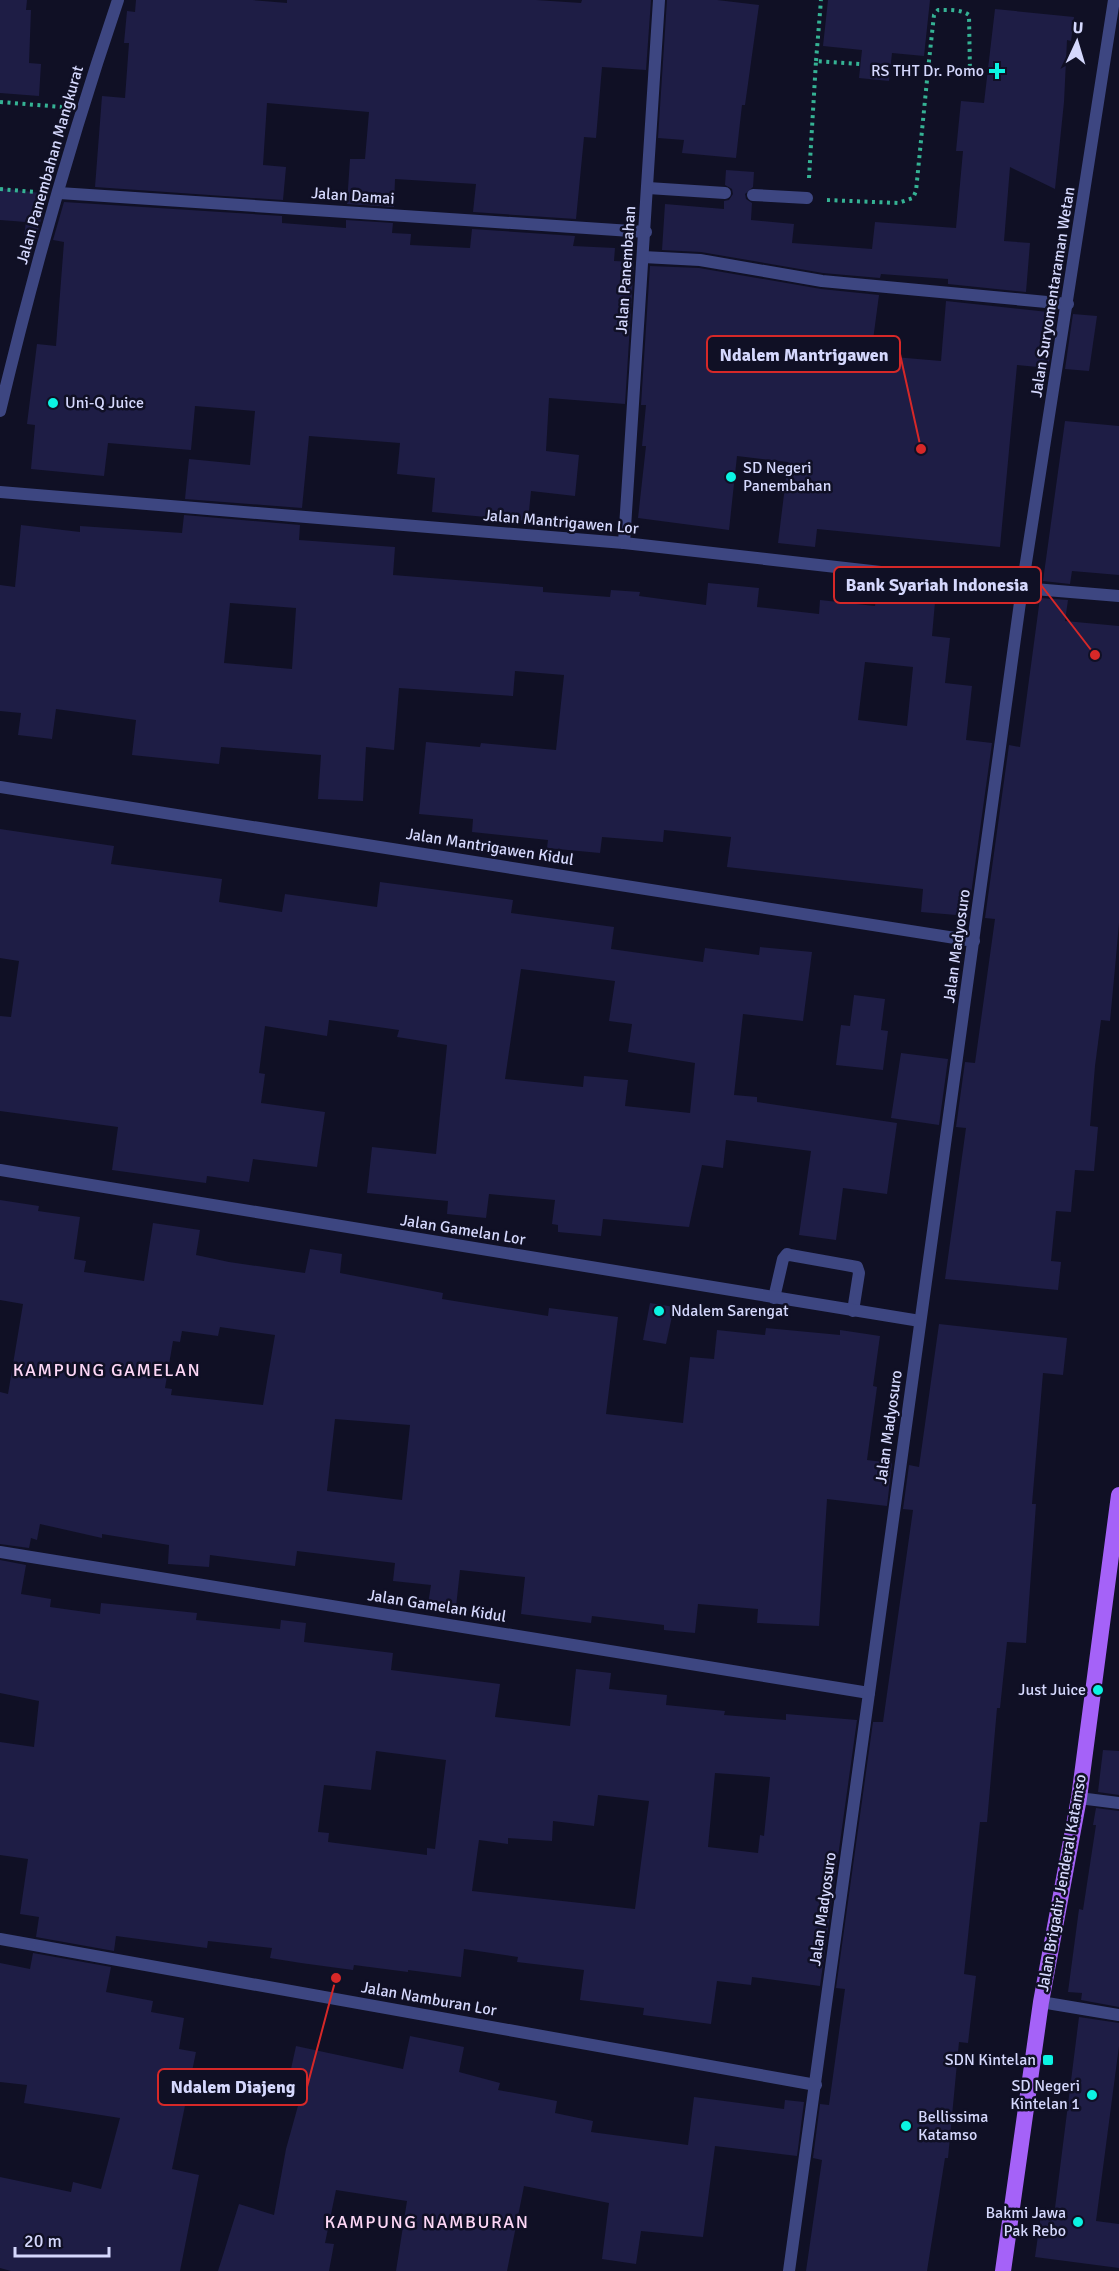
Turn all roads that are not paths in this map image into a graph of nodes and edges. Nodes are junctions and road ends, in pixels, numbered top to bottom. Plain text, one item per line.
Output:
1 (118, 0) edge
2 (659, 0) edge
3 (1114, 0) edge
4 (648, 188) junction
5 (725, 193) dead end
6 (59, 194) junction
7 (753, 195) dead end
8 (807, 198) road end
9 (646, 232) junction
10 (644, 257) junction
11 (1068, 304) junction
12 (0, 411) edge
13 (0, 492) edge
14 (624, 543) junction
15 (1022, 588) junction
16 (1119, 596) edge
17 (0, 786) edge
18 (974, 941) junction
19 (0, 1170) edge
20 (774, 1298) junction
21 (853, 1311) junction
22 (920, 1321) junction
23 (1119, 1495) edge
24 (0, 1552) edge
25 (869, 1693) junction
26 (1079, 1798) junction
27 (1119, 1803) edge
28 (0, 1939) edge
29 (1041, 2002) junction
30 (1119, 2015) edge
31 (816, 2085) junction
32 (789, 2271) edge
33 (1003, 2271) edge

1 - 6 street, Jalan Panembahan Mangkurat
2 - 4 street, Jalan Panembahan
3 - 11 street, Jalan Suryomentaraman Wetan
4 - 5 street
4 - 9 street, Jalan Panembahan
6 - 9 street, Jalan Damai
6 - 12 street, Jalan Panembahan Mangkurat
7 - 8 street
9 - 10 street, Jalan Panembahan
10 - 11 street
10 - 14 street, Jalan Panembahan
11 - 15 street, Jalan Suryomentaraman Wetan
13 - 14 street, Jalan Mantrigawen Lor
14 - 15 street, Jalan Mantrigawen Lor
15 - 16 street, Jalan Mantrigawen Lor
15 - 18 street, Jalan Madyosuro
17 - 18 street, Jalan Mantrigawen Kidul
18 - 22 street, Jalan Madyosuro
19 - 20 street, Jalan Gamelan Lor
20 - 21 street, Jalan Gamelan Lor
20 - 21 street
21 - 22 street, Jalan Gamelan Lor
22 - 25 street, Jalan Madyosuro
23 - 26 main road, Jalan Brigadir Jenderal Katamso
24 - 25 street, Jalan Gamelan Kidul
25 - 31 street, Jalan Madyosuro
26 - 27 street
26 - 29 main road, Jalan Brigadir Jenderal Katamso
28 - 31 street, Jalan Namburan Lor
29 - 30 street
29 - 33 main road, Jalan Brigadir Jenderal Katamso
31 - 32 street, Jalan Madyosuro

